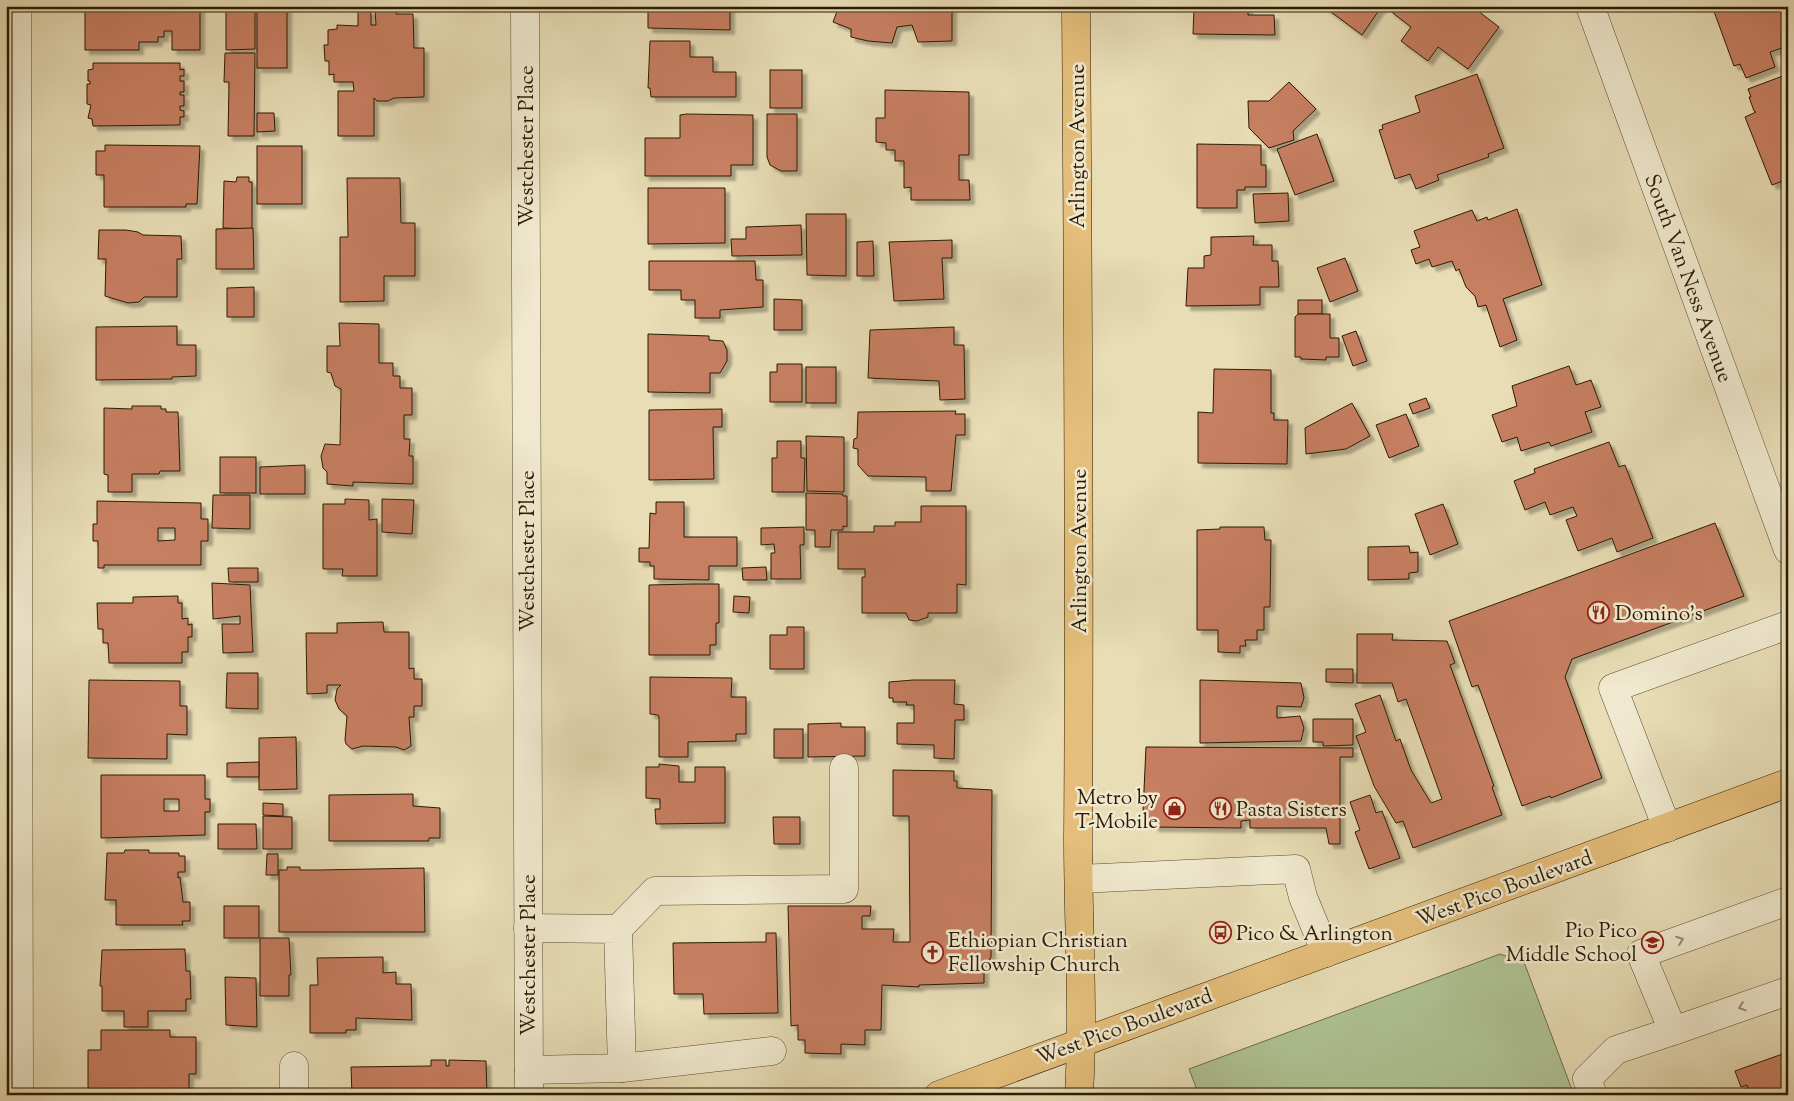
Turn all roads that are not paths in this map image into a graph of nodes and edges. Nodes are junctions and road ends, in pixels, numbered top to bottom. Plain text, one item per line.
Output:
1 (17, 6) edge
2 (525, 6) edge
3 (1076, 6) edge
4 (1590, 6) edge
5 (1788, 550) edge
6 (1788, 626) edge
7 (844, 768) dead end
8 (1788, 784) edge
9 (1667, 828) junction
10 (1079, 878) junction
11 (1788, 901) edge
12 (528, 928) junction
13 (618, 929) junction
14 (1326, 953) junction
15 (1788, 991) edge
16 (1672, 1031) junction
17 (1082, 1042) junction
18 (772, 1051) dead end
19 (294, 1066) dead end
20 (622, 1068) junction
21 (529, 1082) edge
22 (19, 1095) edge
23 (294, 1095) edge
24 (939, 1095) edge
25 (1079, 1095) edge
26 (1593, 1095) edge

1 - 22 street
2 - 12 street, Westchester Place
3 - 10 main road, Arlington Avenue
4 - 5 street, South Van Ness Avenue
6 - 9 street
7 - 13 street
8 - 9 main road, West Pico Boulevard
9 - 14 main road, West Pico Boulevard
10 - 14 street
10 - 17 main road, Arlington Avenue
16 -> 11 street
12 - 13 street
12 - 21 street, Westchester Place
13 - 20 street
14 - 17 main road, West Pico Boulevard
15 -> 16 street
16 - 26 street
17 - 24 main road, West Pico Boulevard
17 - 25 main road, Arlington Avenue
18 - 20 street
19 - 23 street
20 - 21 street

